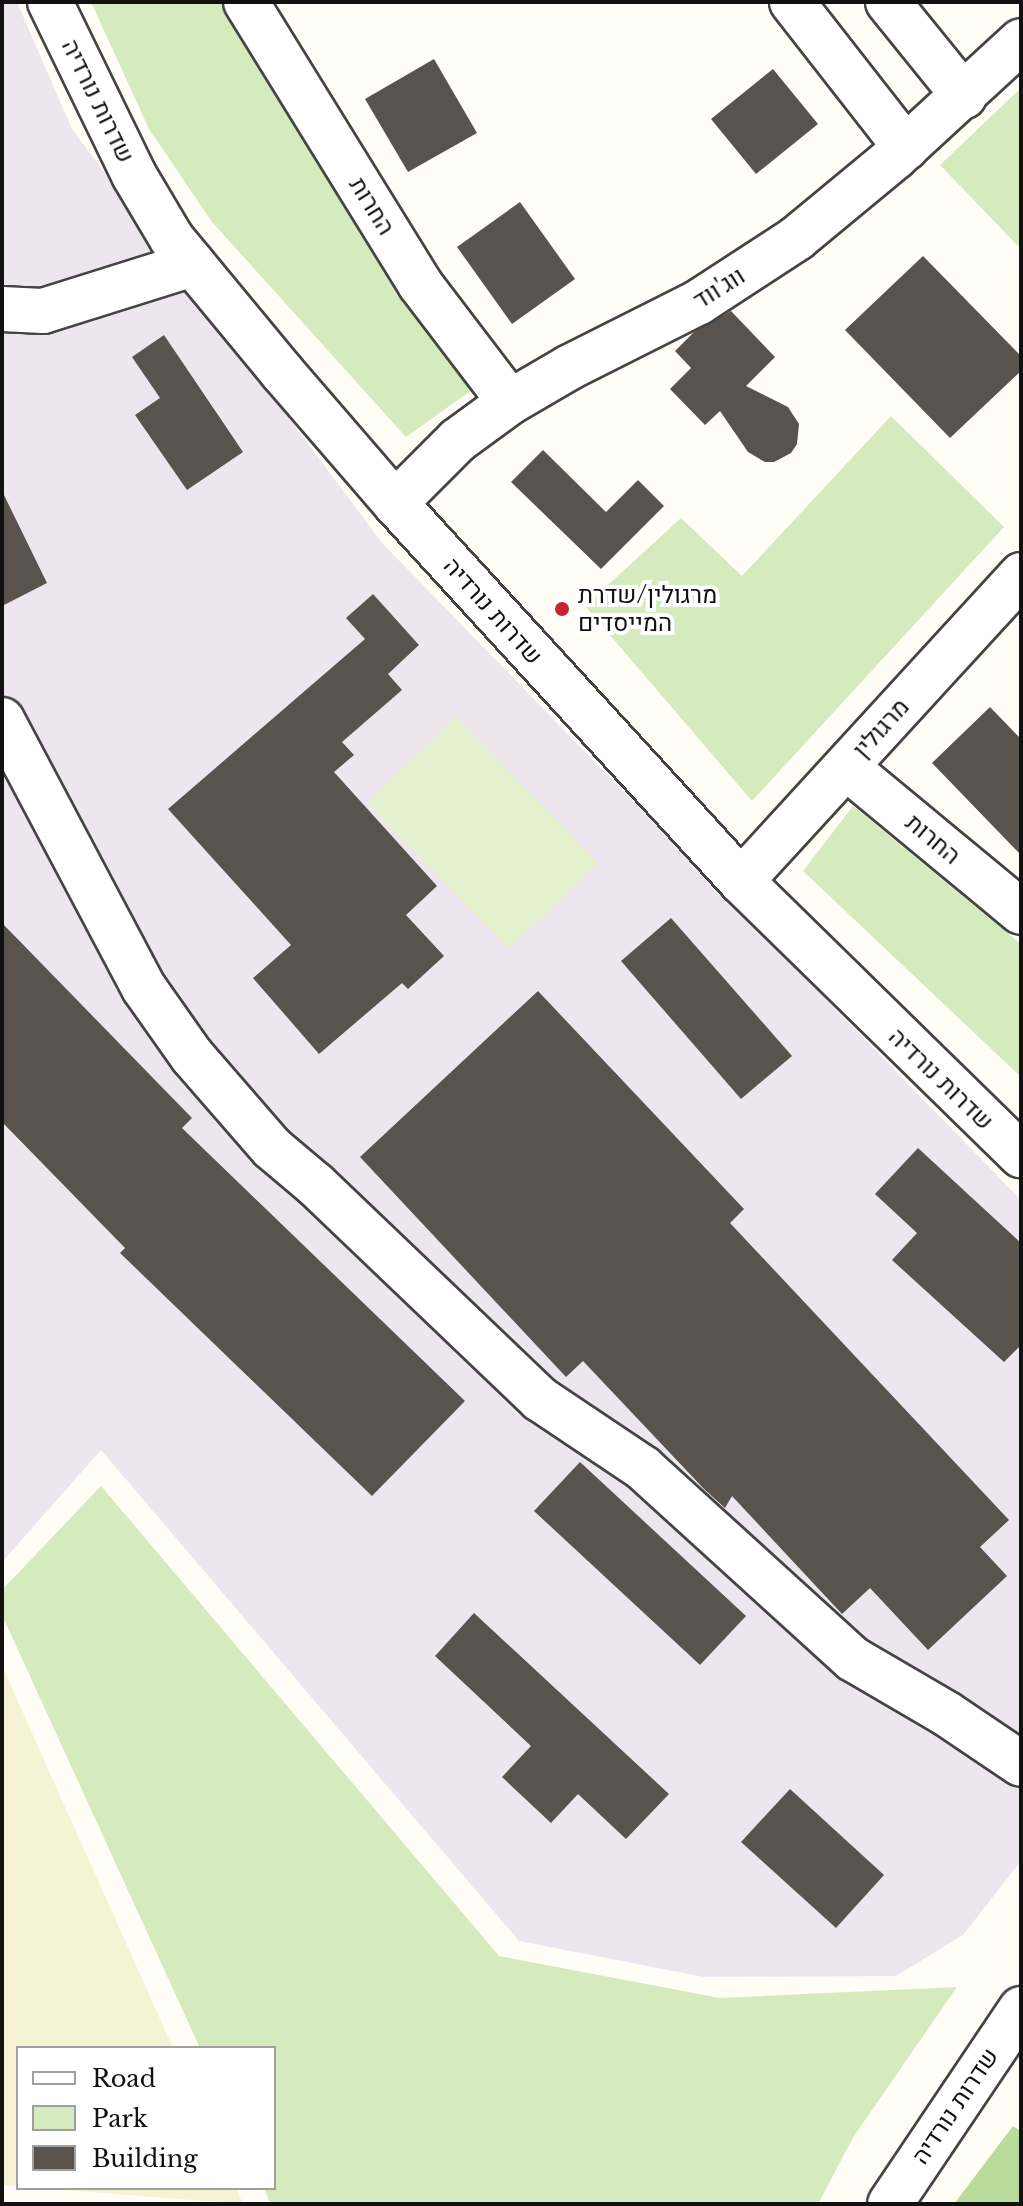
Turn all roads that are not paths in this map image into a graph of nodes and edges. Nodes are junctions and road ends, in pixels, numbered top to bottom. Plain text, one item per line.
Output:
1 (50, 2) edge
2 (246, 2) edge
3 (792, 2) edge
4 (888, 2) edge
5 (1021, 41) edge
6 (964, 96) junction
7 (906, 148) junction
8 (193, 264) junction
9 (2, 309) edge
10 (510, 402) junction
11 (395, 503) junction
12 (1021, 575) edge
13 (2, 720) edge
14 (846, 767) junction
15 (741, 881) junction
16 (1021, 912) edge
17 (1021, 1155) edge
18 (1021, 1764) edge
19 (1021, 2009) edge
20 (890, 2204) edge

1 - 8 street, שדרות נורדיה
2 - 10 street, החרות
3 - 7 street
4 - 6 street
5 - 6 street, ווג'ווד
6 - 7 street, ווג'ווד
7 - 10 street, ווג'ווד
8 - 9 street
8 - 11 street, שדרות נורדיה
10 - 11 street, ווג'ווד
11 - 15 street, שדרות נורדיה
12 - 14 street, מרגולין
13 - 18 street
14 - 15 street, מרגולין
14 - 16 street, החרות
15 - 17 street, שדרות נורדיה
19 - 20 street, שדרות נורדיה

